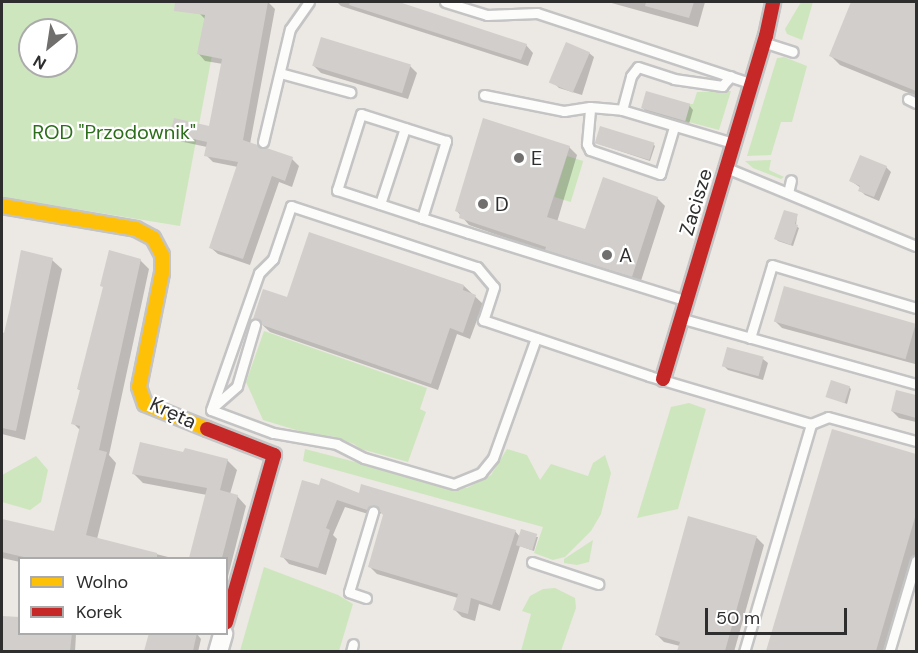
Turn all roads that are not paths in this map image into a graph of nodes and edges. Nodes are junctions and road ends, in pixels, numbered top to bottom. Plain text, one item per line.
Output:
1 (309, 2) edge
2 (445, 2) edge
3 (773, 2) edge
4 (787, 2) edge
5 (765, 39) junction
6 (793, 52) dead end
7 (280, 73) junction
8 (730, 76) junction
9 (752, 83) junction
10 (350, 92) dead end
11 (484, 95) dead end
12 (590, 107) junction
13 (622, 110) junction
14 (674, 127) junction
15 (405, 128) junction
16 (263, 142) dead end
17 (733, 144) junction
18 (726, 168) junction
19 (791, 180) dead end
20 (788, 193) junction
21 (380, 204) junction
22 (2, 206) edge
23 (422, 218) junction
24 (916, 246) edge
25 (686, 301) junction
26 (916, 308) edge
27 (681, 318) junction
28 (255, 325) dead end
29 (536, 338) junction
30 (750, 338) junction
31 (663, 379) junction
32 (916, 384) edge
33 (211, 410) junction
34 (811, 424) junction
35 (916, 441) edge
36 (374, 512) dead end
37 (916, 561) edge
38 (532, 562) dead end
39 (598, 584) dead end
40 (366, 598) dead end
41 (228, 615) edge
42 (222, 635) edge
43 (218, 651) edge
44 (744, 651) edge
45 (890, 651) edge

1 - 7 lane
2 - 8 lane
3 - 5 street, Zacisze
4 - 5 street, Zacisze
5 - 6 lane
5 - 9 street, Zacisze
7 - 10 lane
7 - 16 lane
8 - 9 lane
8 - 13 lane
9 - 17 street, Zacisze
11 - 12 lane
12 - 13 lane
12 - 14 lane
13 - 14 lane
14 - 17 lane
15 - 21 lane
15 - 21 lane
15 - 23 lane
17 - 18 street, Zacisze
18 - 20 lane
18 - 25 street, Zacisze
19 - 20 lane
20 - 24 lane
21 - 23 lane
22 - 41 street, Kręta
23 - 25 lane
25 - 27 street, Zacisze
26 - 30 lane
27 - 30 lane
27 - 31 street, Zacisze
28 - 33 lane
29 - 31 lane
29 - 33 lane
29 - 33 lane
30 - 32 lane
31 - 34 lane
34 - 35 lane
34 - 44 lane
36 - 40 lane
37 - 45 lane
38 - 39 lane
42 - 43 street

